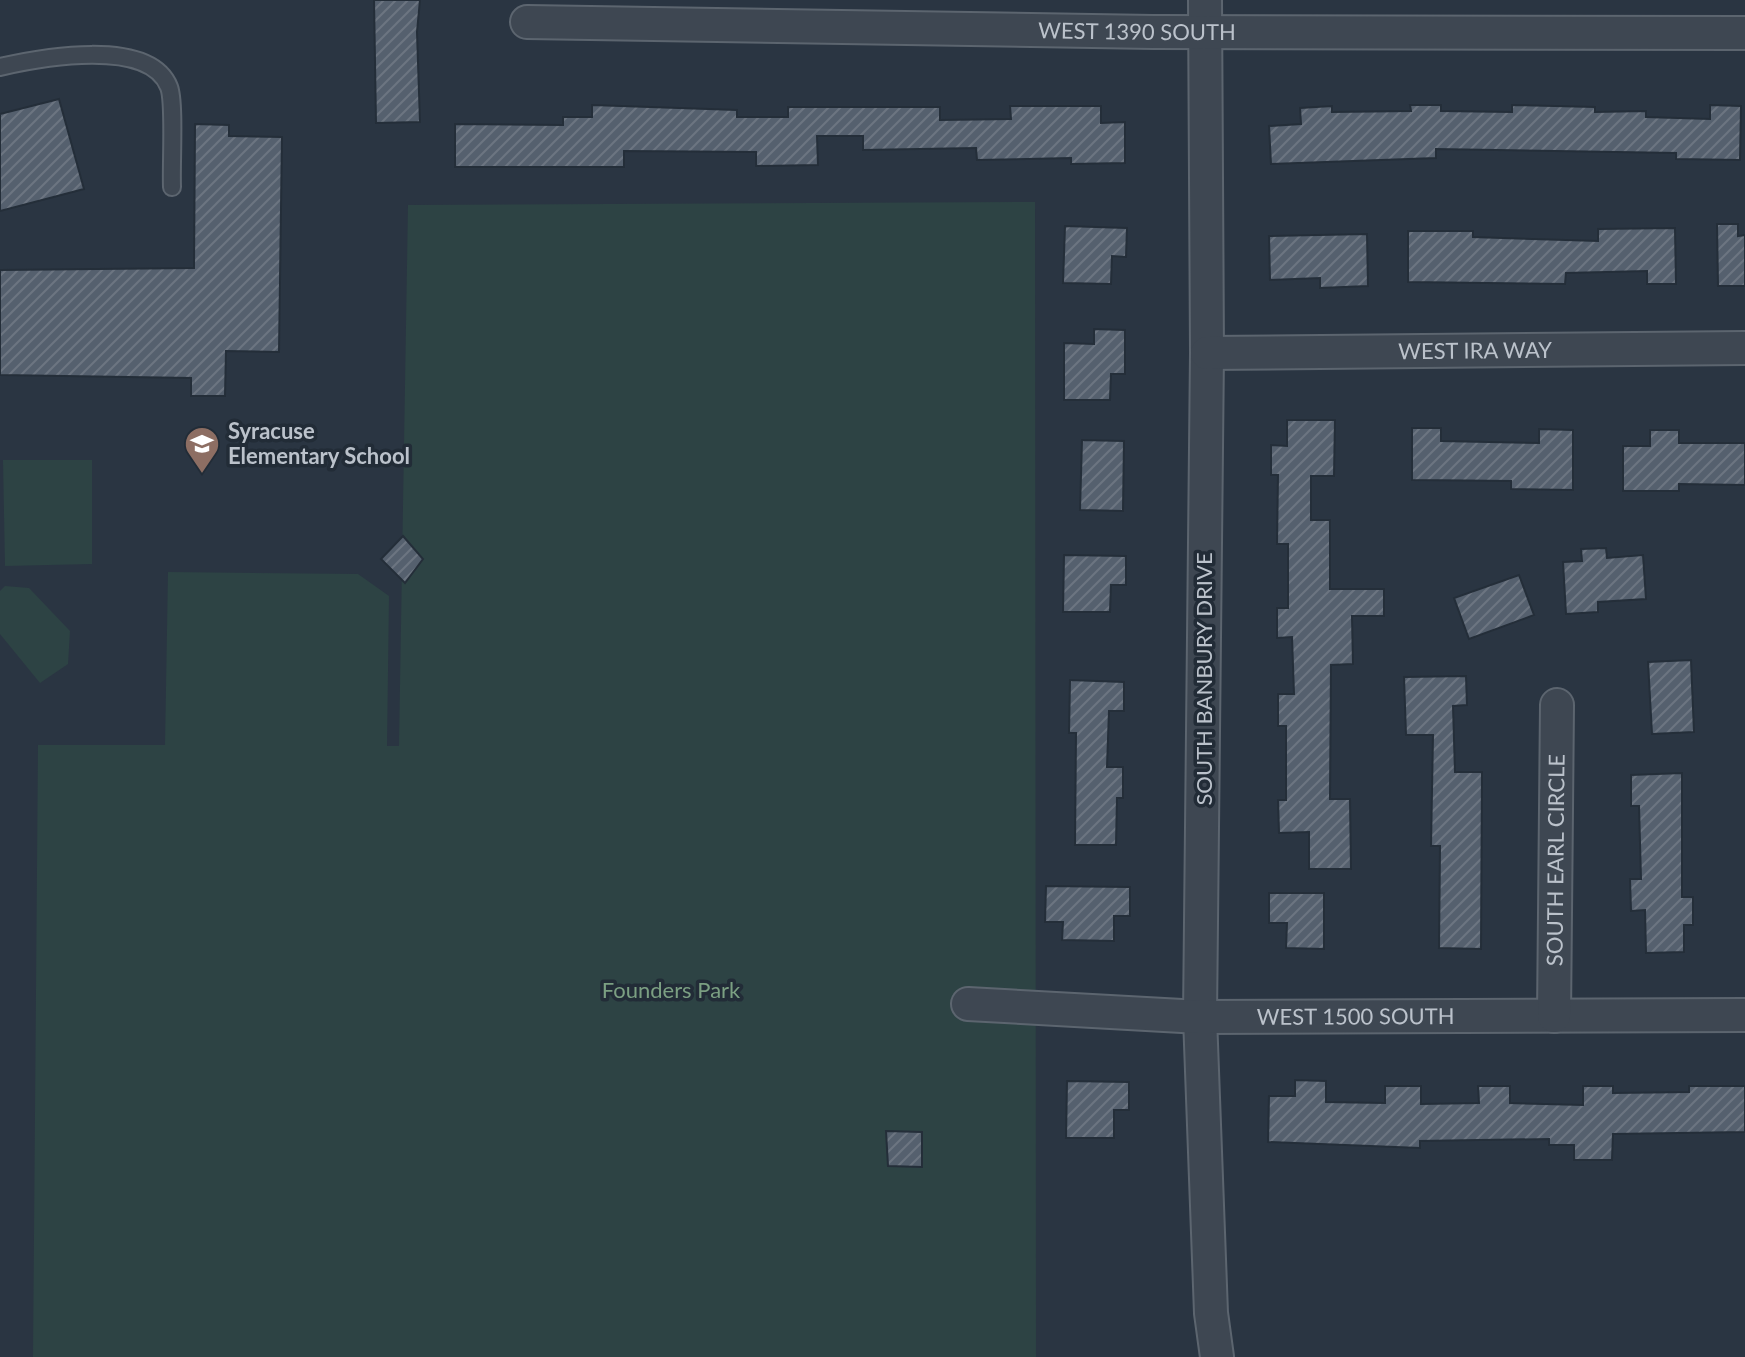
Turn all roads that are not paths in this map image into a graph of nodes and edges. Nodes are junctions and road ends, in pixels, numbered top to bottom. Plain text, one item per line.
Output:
1 (1205, 16) edge
2 (527, 22) dead end
3 (1745, 33) edge
4 (0, 67) edge
5 (172, 187) dead end
6 (1745, 348) edge
7 (1207, 353) junction
8 (1557, 705) dead end
9 (968, 1004) dead end
10 (1745, 1015) edge
11 (1554, 1016) junction
12 (1200, 1017) junction
13 (1217, 1357) edge

1 - 2 street, WEST 1390 SOUTH
1 - 3 street, WEST 1390 SOUTH
1 - 7 street, SOUTH BANBURY DRIVE
4 - 5 lane
6 - 7 street, WEST IRA WAY
7 - 12 street, SOUTH BANBURY DRIVE
8 - 11 street, SOUTH EARL CIRCLE
9 - 12 street, WEST 1500 SOUTH
10 - 11 street, WEST 1500 SOUTH
11 - 12 street, WEST 1500 SOUTH
12 - 13 street, SOUTH BANBURY DRIVE

